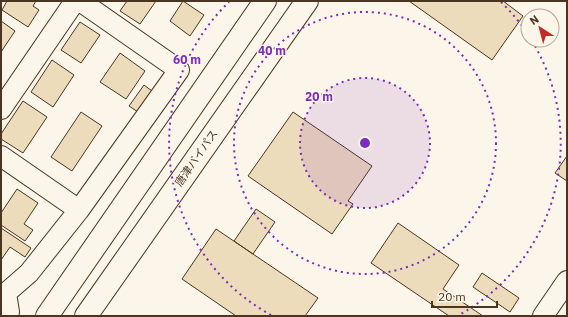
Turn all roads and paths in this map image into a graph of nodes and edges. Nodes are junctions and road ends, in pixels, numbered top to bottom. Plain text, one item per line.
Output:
1 (75, 1) edge
2 (80, 1) edge
3 (265, 1) edge
4 (307, 1) edge
5 (1, 109) edge
6 (1, 156) edge
7 (78, 210) junction
8 (567, 281) edge
9 (7, 313) edge
10 (48, 316) edge
11 (86, 316) edge
12 (543, 316) edge

1 - 5 street
2 - 7 street
3 - 10 highway
4 - 11 highway, 唐津バイパス
6 - 7 street
7 - 9 street
8 - 12 street

